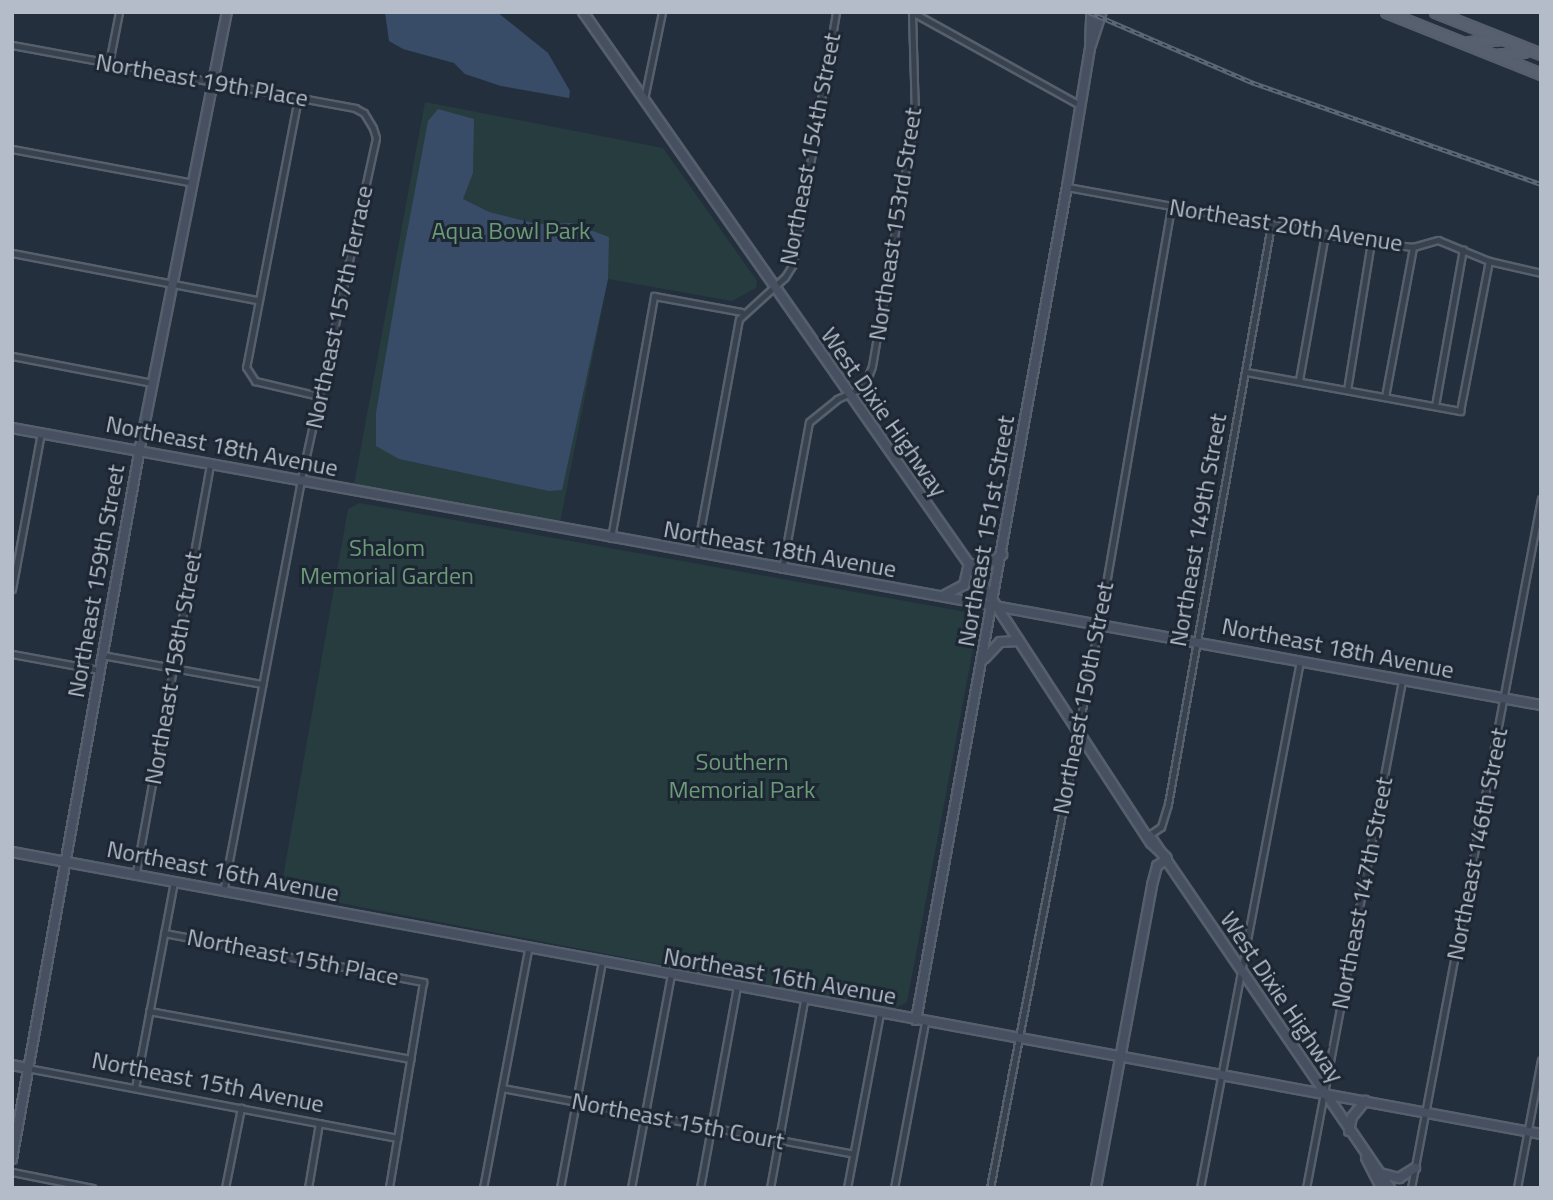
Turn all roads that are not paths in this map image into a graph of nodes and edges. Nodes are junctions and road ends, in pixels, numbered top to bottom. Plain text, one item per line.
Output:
1 (119, 12) edge
2 (227, 12) edge
3 (583, 12) edge
4 (662, 12) edge
5 (836, 12) edge
6 (912, 12) edge
7 (1091, 12) edge
8 (1102, 12) edge
9 (1386, 12) edge
10 (1434, 12) edge
11 (1502, 39) junction
12 (1457, 40) junction
13 (12, 45) edge
14 (1090, 48) junction
15 (1540, 54) edge
16 (1495, 55) junction
17 (109, 63) junction
18 (1541, 74) edge
19 (213, 82) junction
20 (298, 98) junction
21 (643, 99) junction
22 (1080, 105) junction
23 (376, 138) joint
24 (12, 149) edge
25 (193, 183) junction
26 (1067, 187) junction
27 (1171, 207) junction
28 (1271, 225) junction
29 (1325, 234) junction
30 (1371, 242) junction
31 (1413, 247) junction
32 (1464, 248) junction
33 (12, 253) edge
34 (1489, 261) junction
35 (1541, 273) edge
36 (172, 283) junction
37 (774, 287) junction
38 (257, 300) junction
39 (742, 313) junction
40 (12, 356) edge
41 (1246, 372) junction
42 (1299, 380) junction
43 (152, 383) junction
44 (1347, 390) junction
45 (849, 394) junction
46 (319, 397) junction
47 (1385, 397) junction
48 (1436, 407) junction
49 (12, 428) edge
50 (41, 433) junction
51 (139, 450) junction
52 (210, 463) junction
53 (301, 480) junction
54 (1541, 499) edge
55 (611, 538) junction
56 (696, 553) junction
57 (1002, 555) junction
58 (968, 564) junction
59 (782, 569) junction
60 (12, 589) edge
61 (940, 597) junction
62 (993, 603) junction
63 (1099, 623) junction
64 (1019, 642) junction
65 (1198, 642) junction
66 (12, 654) edge
67 (102, 655) junction
68 (983, 660) junction
69 (1300, 661) junction
70 (173, 668) junction
71 (99, 670) junction
72 (1402, 681) junction
73 (262, 684) junction
74 (1505, 698) junction
75 (1541, 705) edge
76 (1076, 727) junction
77 (1150, 835) junction
78 (12, 852) edge
79 (1166, 858) junction
80 (64, 861) junction
81 (136, 872) junction
82 (175, 879) junction
83 (224, 889) junction
84 (164, 933) junction
85 (528, 949) junction
86 (602, 962) junction
87 (1241, 971) junction
88 (671, 975) junction
89 (737, 986) junction
90 (804, 1000) junction
91 (149, 1010) junction
92 (880, 1014) junction
93 (920, 1021) junction
94 (1018, 1038) junction
95 (1120, 1057) junction
96 (411, 1059) junction
97 (1541, 1060) edge
98 (12, 1065) edge
99 (27, 1068) junction
100 (1222, 1075) junction
101 (135, 1088) junction
102 (502, 1088) junction
103 (1324, 1093) junction
104 (1365, 1101) junction
105 (577, 1102) junction
106 (241, 1108) junction
107 (1426, 1113) junction
108 (644, 1115) junction
109 (319, 1123) junction
110 (711, 1127) junction
111 (1349, 1131) junction
112 (1527, 1132) junction
113 (1541, 1134) edge
114 (397, 1138) junction
115 (778, 1140) junction
116 (853, 1154) junction
117 (1366, 1158) junction
118 (12, 1159) edge
119 (1415, 1168) junction
120 (12, 1172) edge
121 (1380, 1172) junction
122 (92, 1188) edge
123 (225, 1188) edge
124 (308, 1188) edge
125 (389, 1188) edge
126 (483, 1188) edge
127 (561, 1188) edge
128 (631, 1188) edge
129 (700, 1188) edge
130 (770, 1188) edge
131 (847, 1188) edge
132 (894, 1188) edge
133 (990, 1188) edge
134 (1096, 1188) edge
135 (1200, 1188) edge
136 (1306, 1188) edge
137 (1381, 1188) edge
138 (1390, 1188) edge
139 (1411, 1188) edge
140 (1517, 1188) edge

1 - 17 street
2 - 19 street, Northeast 159th Street
3 - 21 street, West Dixie Highway
4 - 21 street
5 - 37 street, Northeast 154th Street
6 - 22 street
6 - 45 street, Northeast 153rd Street
7 - 14 street, Northeast 151st Street
8 - 14 street, Northeast 151st Street
9 - 12 main road
10 - 11 main road
11 - 12 main road
11 - 15 main road
12 - 16 main road
13 - 17 street, Northeast 19th Place
14 - 22 street, Northeast 151st Street
15 - 16 main road
16 - 18 main road
17 - 19 street, Northeast 19th Place
19 - 20 street, Northeast 19th Place
19 - 25 street, Northeast 159th Street
20 - 23 street, Northeast 19th Place
20 - 38 street
21 - 37 street, West Dixie Highway
22 - 26 street, Northeast 151st Street
23 - 46 street, Northeast 157th Terrace
24 - 25 street
25 - 36 street, Northeast 159th Street
26 - 27 street, Northeast 20th Avenue
26 - 57 street, Northeast 151st Street
27 - 28 street, Northeast 20th Avenue
27 - 63 street, Northeast 150th Street
28 - 29 street, Northeast 20th Avenue
28 - 41 street, Northeast 149th Street
29 - 30 street, Northeast 20th Avenue
29 - 42 street
30 - 31 street, Northeast 20th Avenue
30 - 44 street
31 - 32 street, Northeast 20th Avenue
31 - 47 street
32 - 34 street, Northeast 20th Avenue
32 - 48 street
33 - 36 street
34 - 35 street, Northeast 20th Avenue
34 - 48 street
36 - 38 street
36 - 43 street, Northeast 159th Street
37 - 39 street, Northeast 154th Street
37 - 45 street, West Dixie Highway
38 - 46 street
39 - 55 street
39 - 56 street
40 - 43 street
41 - 42 street
41 - 65 street, Northeast 149th Street
42 - 44 street
43 - 51 street, Northeast 159th Street
44 - 47 street
45 - 58 street, West Dixie Highway
45 - 59 street, Northeast 153rd Street
46 - 53 street, Northeast 157th Terrace
47 - 48 street
49 - 50 street, Northeast 18th Avenue
50 - 51 street, Northeast 18th Avenue
50 - 60 street
51 - 52 street, Northeast 18th Avenue
51 - 67 street, Northeast 159th Street
52 - 53 street, Northeast 18th Avenue
52 - 70 street, Northeast 158th Street
53 - 55 street, Northeast 18th Avenue
53 - 73 street, Northeast 157th Terrace
54 - 74 street, Northeast 146th Street
55 - 56 street, Northeast 18th Avenue
56 - 59 street, Northeast 18th Avenue
57 - 58 street
57 - 62 street, Northeast 151st Street
58 - 61 street
58 - 62 street, West Dixie Highway
59 - 61 street, Northeast 18th Avenue
61 - 62 street, Northeast 18th Avenue
62 - 63 street, Northeast 18th Avenue
62 - 64 street, West Dixie Highway
62 - 68 street, Northeast 151st Street
63 - 65 street, Northeast 18th Avenue
63 - 76 street, Northeast 150th Street
64 - 68 street
64 - 76 street, West Dixie Highway
65 - 69 street, Northeast 18th Avenue
65 - 77 street, Northeast 149th Street
66 - 71 street
67 - 70 street
67 - 71 street, Northeast 159th Street
68 - 93 street, Northeast 151st Street
69 - 72 street, Northeast 18th Avenue
69 - 87 street
70 - 73 street
70 - 81 street, Northeast 158th Street
71 - 80 street, Northeast 159th Street
72 - 74 street, Northeast 18th Avenue
72 - 103 street, Northeast 147th Street
73 - 83 street, Northeast 157th Terrace
74 - 75 street, Northeast 18th Avenue
74 - 107 street, Northeast 146th Street
76 - 77 street, West Dixie Highway
76 - 94 street, Northeast 150th Street
77 - 79 street, West Dixie Highway
78 - 80 street, Northeast 16th Avenue
79 - 87 street, West Dixie Highway
79 - 95 street
80 - 81 street, Northeast 16th Avenue
80 - 99 street, Northeast 159th Street
81 - 82 street, Northeast 16th Avenue
82 - 83 street, Northeast 16th Avenue
82 - 84 street
83 - 85 street, Northeast 16th Avenue
84 - 91 street
84 - 96 street, Northeast 15th Place
85 - 86 street, Northeast 16th Avenue
85 - 102 street
86 - 88 street, Northeast 16th Avenue
86 - 105 street
87 - 100 street
87 - 103 street, West Dixie Highway
88 - 89 street, Northeast 16th Avenue
88 - 108 street
89 - 90 street, Northeast 16th Avenue
89 - 110 street
90 - 92 street, Northeast 16th Avenue
90 - 115 street
91 - 96 street
91 - 101 street
92 - 93 street, Northeast 16th Avenue
92 - 116 street
93 - 94 street, Northeast 16th Avenue
93 - 132 street, Northeast 151st Street
94 - 95 street, Northeast 16th Avenue
94 - 133 street, Northeast 150th Street
95 - 100 street, Northeast 16th Avenue
95 - 134 street
96 - 114 street
97 - 112 street
98 - 99 street, Northeast 15th Avenue
99 - 101 street, Northeast 15th Avenue
99 - 118 street, Northeast 159th Street
100 - 103 street, Northeast 16th Avenue
100 - 135 street
101 - 106 street, Northeast 15th Avenue
102 - 105 street, Northeast 15th Court
102 - 126 street
103 - 104 street, Northeast 16th Avenue
103 - 111 street, West Dixie Highway
103 - 136 street, Northeast 147th Street
104 - 107 street, Northeast 16th Avenue
104 - 111 street
105 - 108 street, Northeast 15th Court
105 - 127 street
106 - 109 street, Northeast 15th Avenue
106 - 123 street
107 - 112 street, Northeast 16th Avenue
107 - 119 street, Northeast 146th Street
108 - 110 street, Northeast 15th Court
108 - 128 street
109 - 114 street, Northeast 15th Avenue
109 - 124 street
110 - 115 street, Northeast 15th Court
110 - 129 street
111 - 117 street, West Dixie Highway
112 - 113 street, Northeast 16th Avenue
112 - 140 street
114 - 125 street
115 - 116 street, Northeast 15th Court
115 - 130 street
116 - 131 street
117 - 121 street, West Dixie Highway
117 - 137 street, West Dixie Highway
119 - 121 street
119 - 139 street, Northeast 146th Street
120 - 122 street
121 - 138 street, West Dixie Highway

